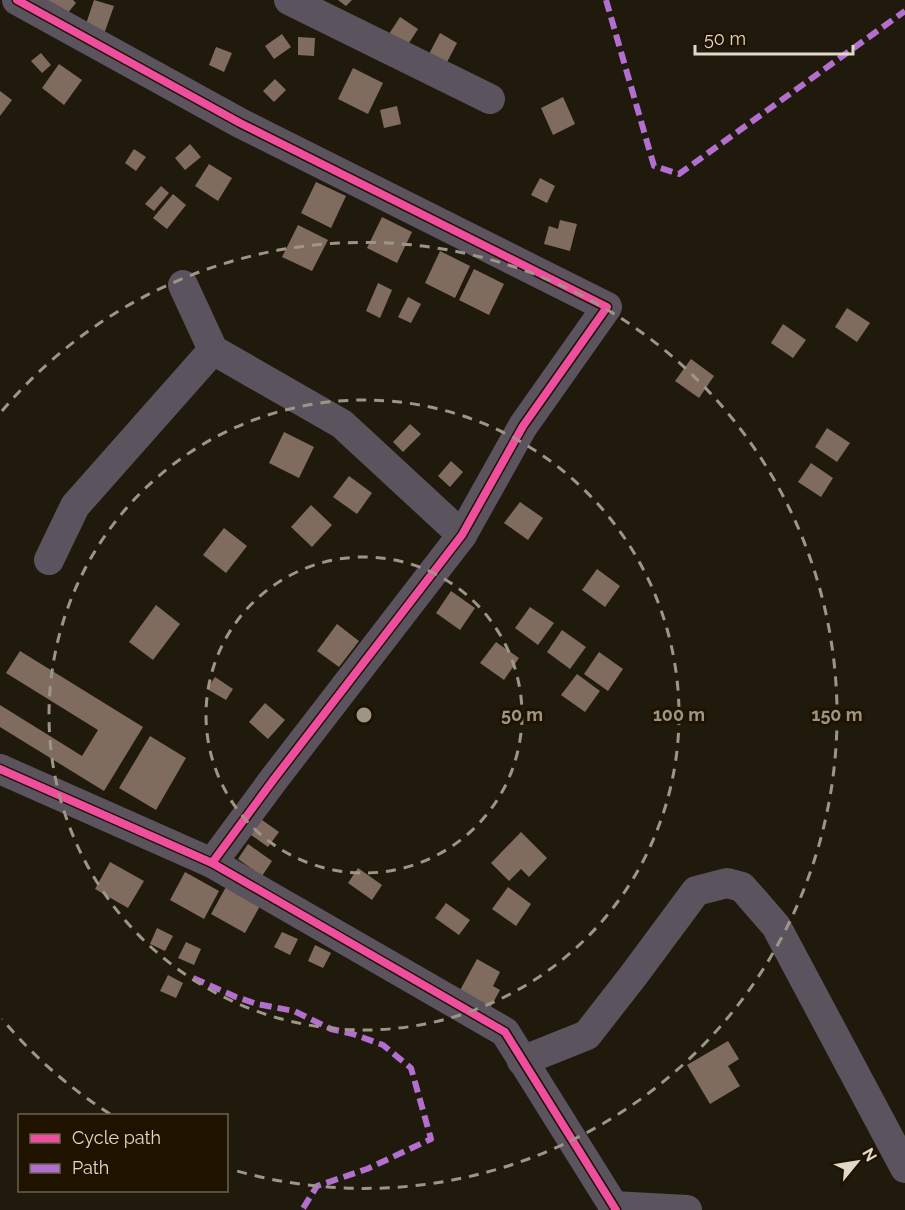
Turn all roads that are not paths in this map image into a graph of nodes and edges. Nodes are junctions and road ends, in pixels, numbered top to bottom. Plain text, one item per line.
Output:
1 (17, 0) edge
2 (290, 0) edge
3 (490, 99) dead end
4 (183, 285) dead end
5 (213, 350) junction
6 (462, 535) junction
7 (49, 560) dead end
8 (0, 769) edge
9 (213, 862) junction
10 (522, 1060) junction
11 (905, 1168) edge
12 (614, 1208) edge
13 (687, 1210) edge

1 - 6 street
2 - 3 street
4 - 5 street
5 - 6 street
5 - 7 street
6 - 9 street
8 - 9 street
9 - 10 street
10 - 11 street
10 - 12 street
12 - 13 street

